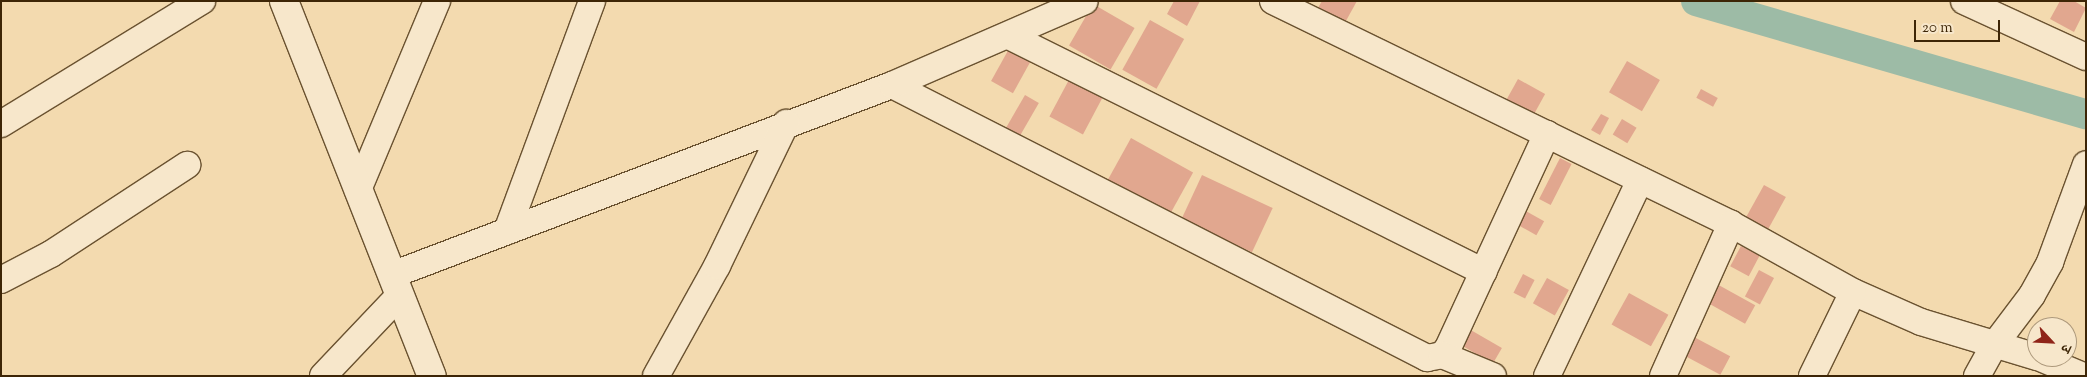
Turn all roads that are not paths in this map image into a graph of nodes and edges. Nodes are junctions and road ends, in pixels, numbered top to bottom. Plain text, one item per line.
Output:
1 (202, 1) edge
2 (284, 1) edge
3 (437, 1) edge
4 (592, 1) edge
5 (1085, 1) edge
6 (1273, 1) edge
7 (1964, 1) edge
8 (1009, 36) junction
9 (2086, 57) edge
10 (892, 85) junction
11 (1, 124) edge
12 (786, 124) junction
13 (1547, 134) junction
14 (187, 165) dead end
15 (2085, 167) edge
16 (1640, 180) junction
17 (358, 190) junction
18 (1731, 224) junction
19 (507, 231) junction
20 (1484, 272) junction
21 (1, 280) edge
22 (396, 285) junction
23 (1853, 292) junction
24 (1995, 344) junction
25 (2027, 354) edge
26 (1442, 355) junction
27 (2061, 367) edge
28 (322, 376) edge
29 (432, 376) edge
30 (656, 376) edge
31 (1493, 376) edge
32 (1547, 376) edge
33 (1663, 376) edge
34 (1812, 376) edge
35 (1978, 376) edge
36 (2083, 376) edge

1 - 11 street
2 - 17 street
3 - 17 street
4 - 19 street
5 - 8 street
6 - 13 street
7 - 9 street
8 - 10 street
8 - 20 street
10 - 12 street
10 - 26 street
12 - 19 street
12 - 30 street
13 - 16 street
13 - 20 street
14 - 21 street
15 - 24 street
16 - 18 street
16 - 32 street
17 - 22 street
18 - 23 street
18 - 33 street
19 - 22 street
20 - 26 street
22 - 28 street
22 - 29 street
23 - 24 street
23 - 34 street
24 - 25 street
24 - 35 street
26 - 31 street
27 - 36 street

